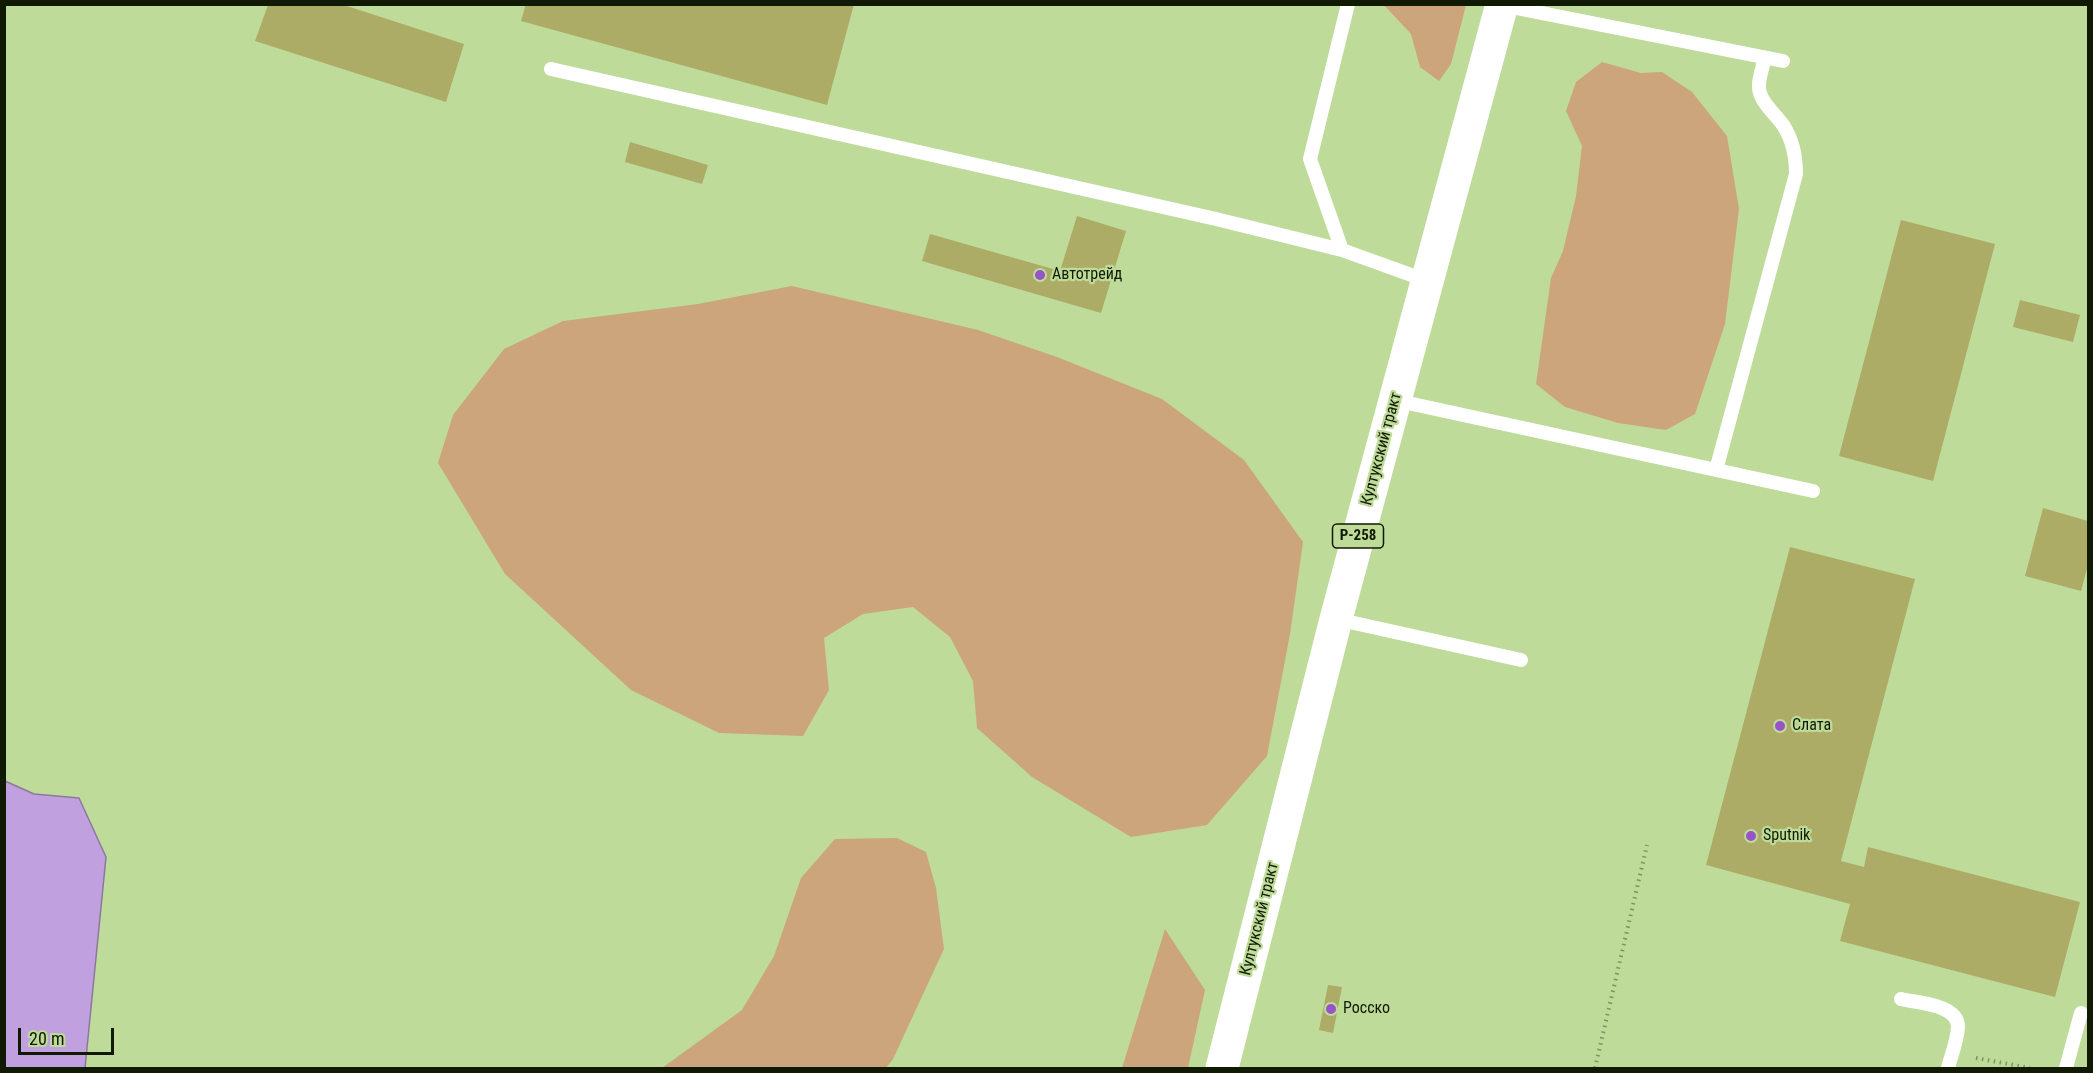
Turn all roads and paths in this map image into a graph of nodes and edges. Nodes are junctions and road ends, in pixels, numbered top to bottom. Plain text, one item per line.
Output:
1 (1348, 4) edge
2 (1501, 5) edge
3 (1765, 58) junction
4 (1783, 62) dead end
5 (551, 69) dead end
6 (1342, 250) junction
7 (1428, 281) junction
8 (1394, 400) junction
9 (1716, 470) junction
10 (1813, 491) dead end
11 (1336, 619) junction
12 (1521, 660) dead end
13 (1647, 845) dead end
14 (1901, 999) dead end
15 (2081, 1013) dead end
16 (1952, 1053) junction
17 (1222, 1068) edge
18 (1595, 1068) edge
19 (1948, 1068) edge
20 (2030, 1068) edge
21 (2066, 1068) edge

1 - 6 lane
2 - 3 lane
2 - 7 main road, Култукский тракт / Р-258
3 - 4 lane
3 - 9 lane
5 - 6 lane
6 - 7 lane
7 - 8 main road, Култукский тракт / Р-258
8 - 9 lane
8 - 11 main road, Култукский тракт / Р-258
9 - 10 lane
11 - 12 lane
11 - 17 main road, Култукский тракт / Р-258
13 - 18 path
14 - 16 lane
15 - 21 lane
16 - 19 lane
16 - 20 path

